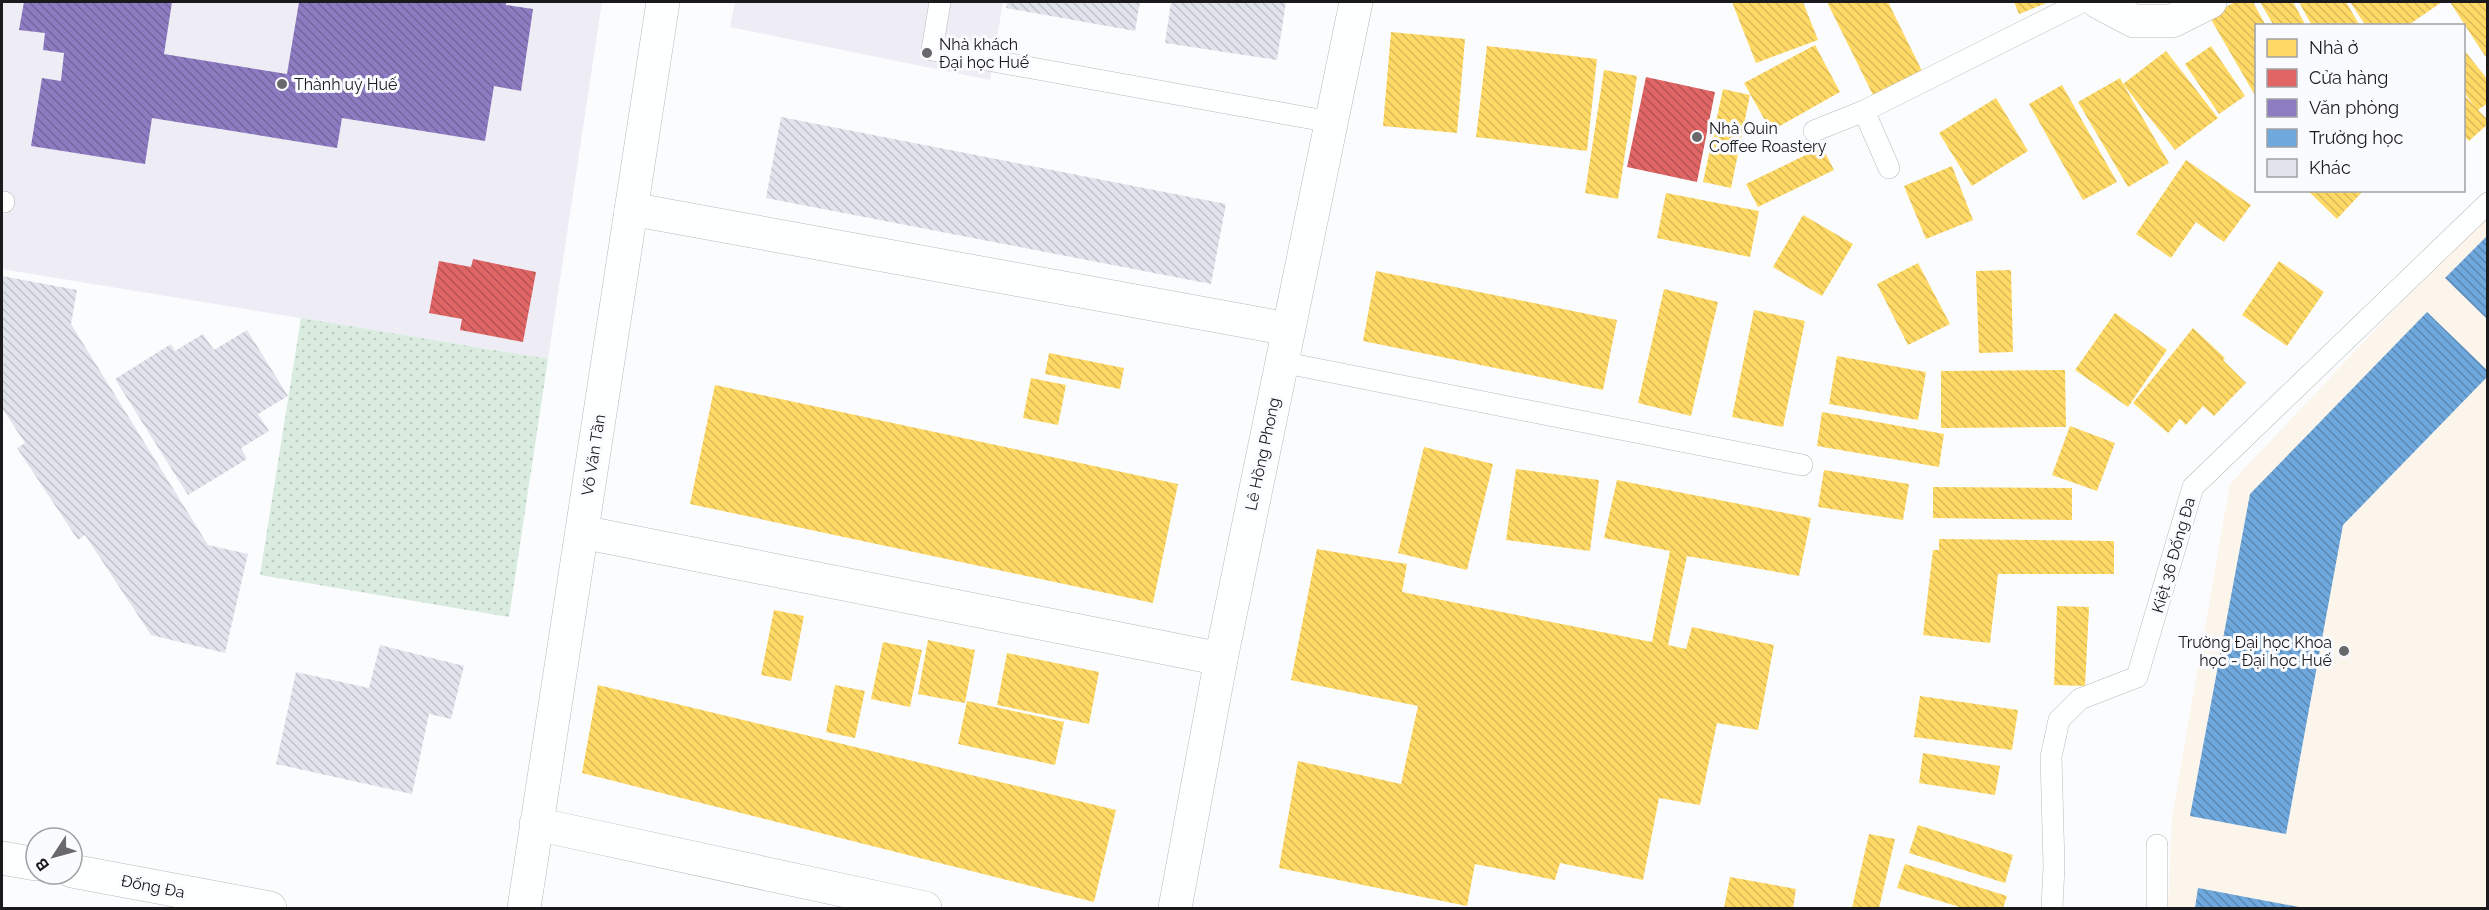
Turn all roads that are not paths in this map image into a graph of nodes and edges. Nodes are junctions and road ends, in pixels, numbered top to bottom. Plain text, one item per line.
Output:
1 (663, 2) edge
2 (940, 2) edge
3 (1356, 2) edge
4 (2082, 2) edge
5 (2098, 2) edge
6 (2210, 2) edge
7 (1864, 111) junction
8 (1331, 122) junction
9 (1814, 131) dead end
10 (1889, 168) dead end
11 (2487, 203) edge
12 (631, 209) junction
13 (1288, 329) junction
14 (1281, 362) junction
15 (1802, 465) dead end
16 (582, 532) junction
17 (1221, 659) junction
18 (536, 824) junction
19 (2157, 845) dead end
20 (2, 858) edge
21 (24, 862) edge
22 (84, 873) edge
23 (270, 909) edge
24 (524, 909) edge
25 (925, 909) edge
26 (1175, 909) edge
27 (2052, 909) edge
28 (2157, 909) edge

1 - 12 street, Võ Văn Tần
2 - 8 lane
3 - 8 street, Lê Hồng Phong
4 - 7 lane
5 - 6 street
7 - 9 lane
7 - 10 lane
8 - 13 street, Lê Hồng Phong
11 - 27 lane, Kiệt 36 Đống Đa
12 - 13 street
12 - 16 street, Võ Văn Tần
13 - 14 street, Lê Hồng Phong
14 - 15 lane
14 - 17 street, Lê Hồng Phong
16 - 17 street
16 - 18 street, Võ Văn Tần
17 - 26 street, Lê Hồng Phong
18 - 24 street, Võ Văn Tần
18 - 25 street
19 - 28 lane
20 - 21 street
22 - 23 street, Đống Đa

